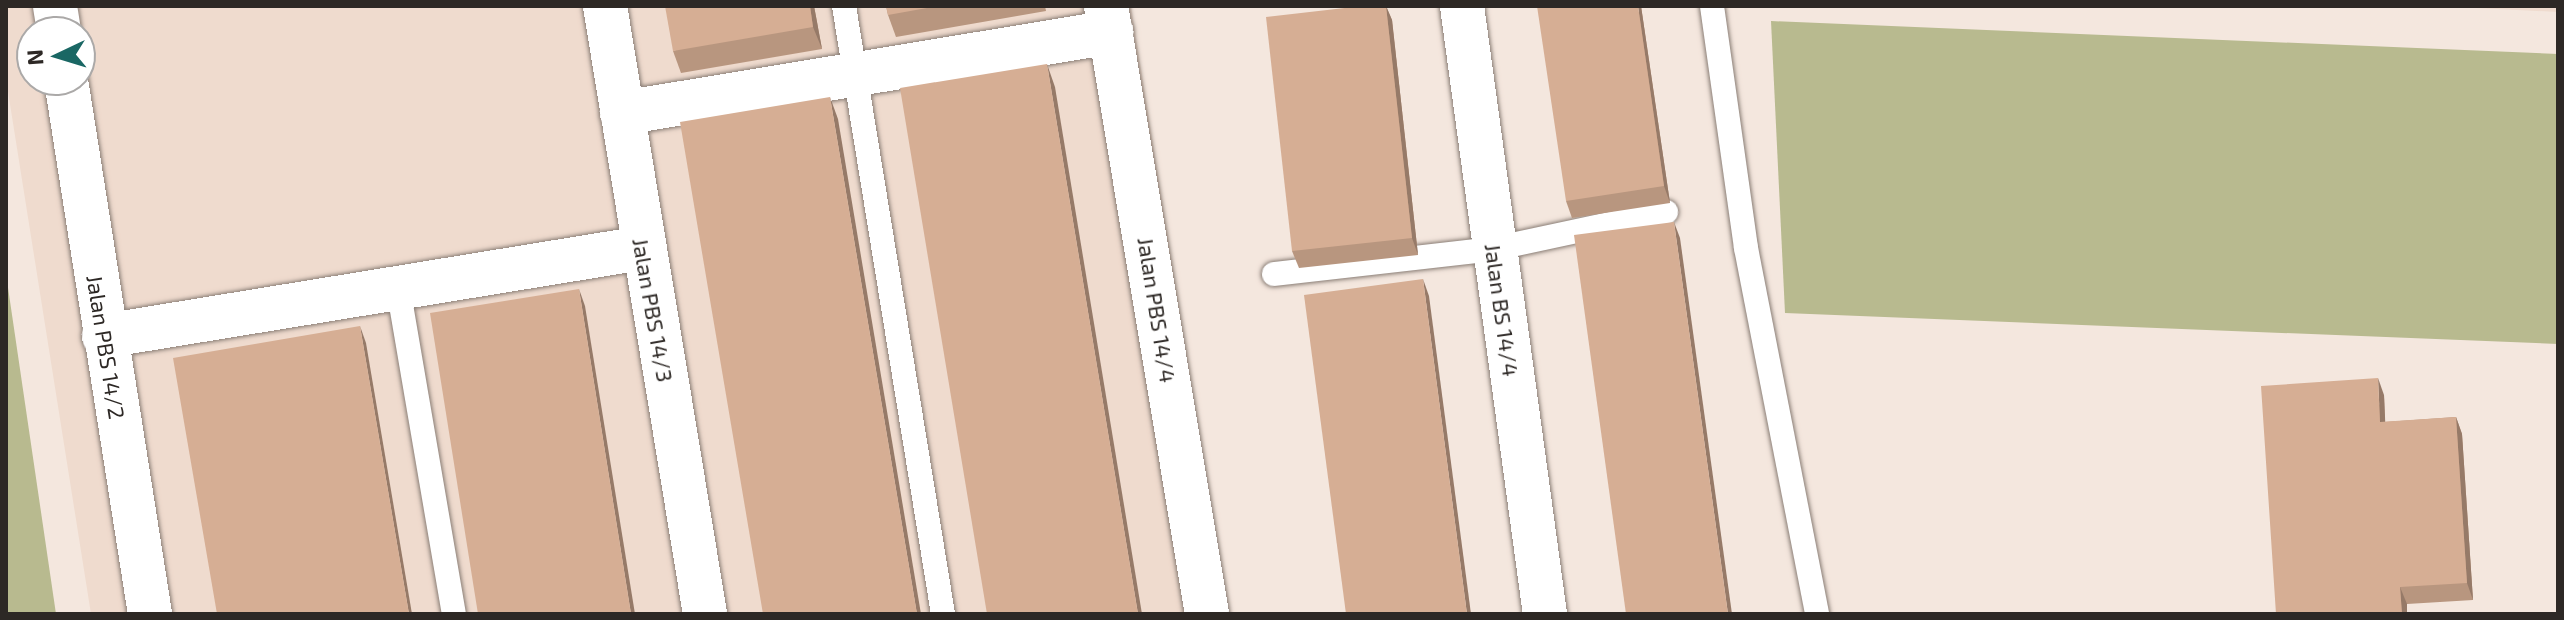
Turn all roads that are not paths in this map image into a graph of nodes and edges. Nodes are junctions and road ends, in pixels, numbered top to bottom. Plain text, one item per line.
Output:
1 (605, 6) edge
2 (844, 6) edge
3 (1462, 6) edge
4 (1712, 6) edge
5 (1108, 19) edge
6 (855, 72) junction
7 (68, 96) edge
8 (622, 113) junction
9 (1666, 212) dead end
10 (642, 248) junction
11 (1493, 249) junction
12 (1274, 274) dead end
13 (398, 287) junction
14 (104, 336) junction
15 (150, 614) edge
16 (454, 614) edge
17 (705, 614) edge
18 (943, 614) edge
19 (1207, 614) edge
20 (1545, 614) edge
21 (1817, 614) edge

1 - 8 street, Jalan PBS 14/3
2 - 6 lane
3 - 11 street, Jalan BS 14/4
4 - 21 lane
5 - 6 street
5 - 19 street, Jalan PBS 14/4
6 - 8 street
6 - 18 lane
7 - 14 street, Jalan PBS 14/2
8 - 10 street, Jalan PBS 14/3
9 - 11 lane
10 - 13 street
10 - 17 street, Jalan PBS 14/3
11 - 12 lane
11 - 20 street, Jalan BS 14/4
13 - 14 street
13 - 16 lane
14 - 15 street, Jalan PBS 14/2

